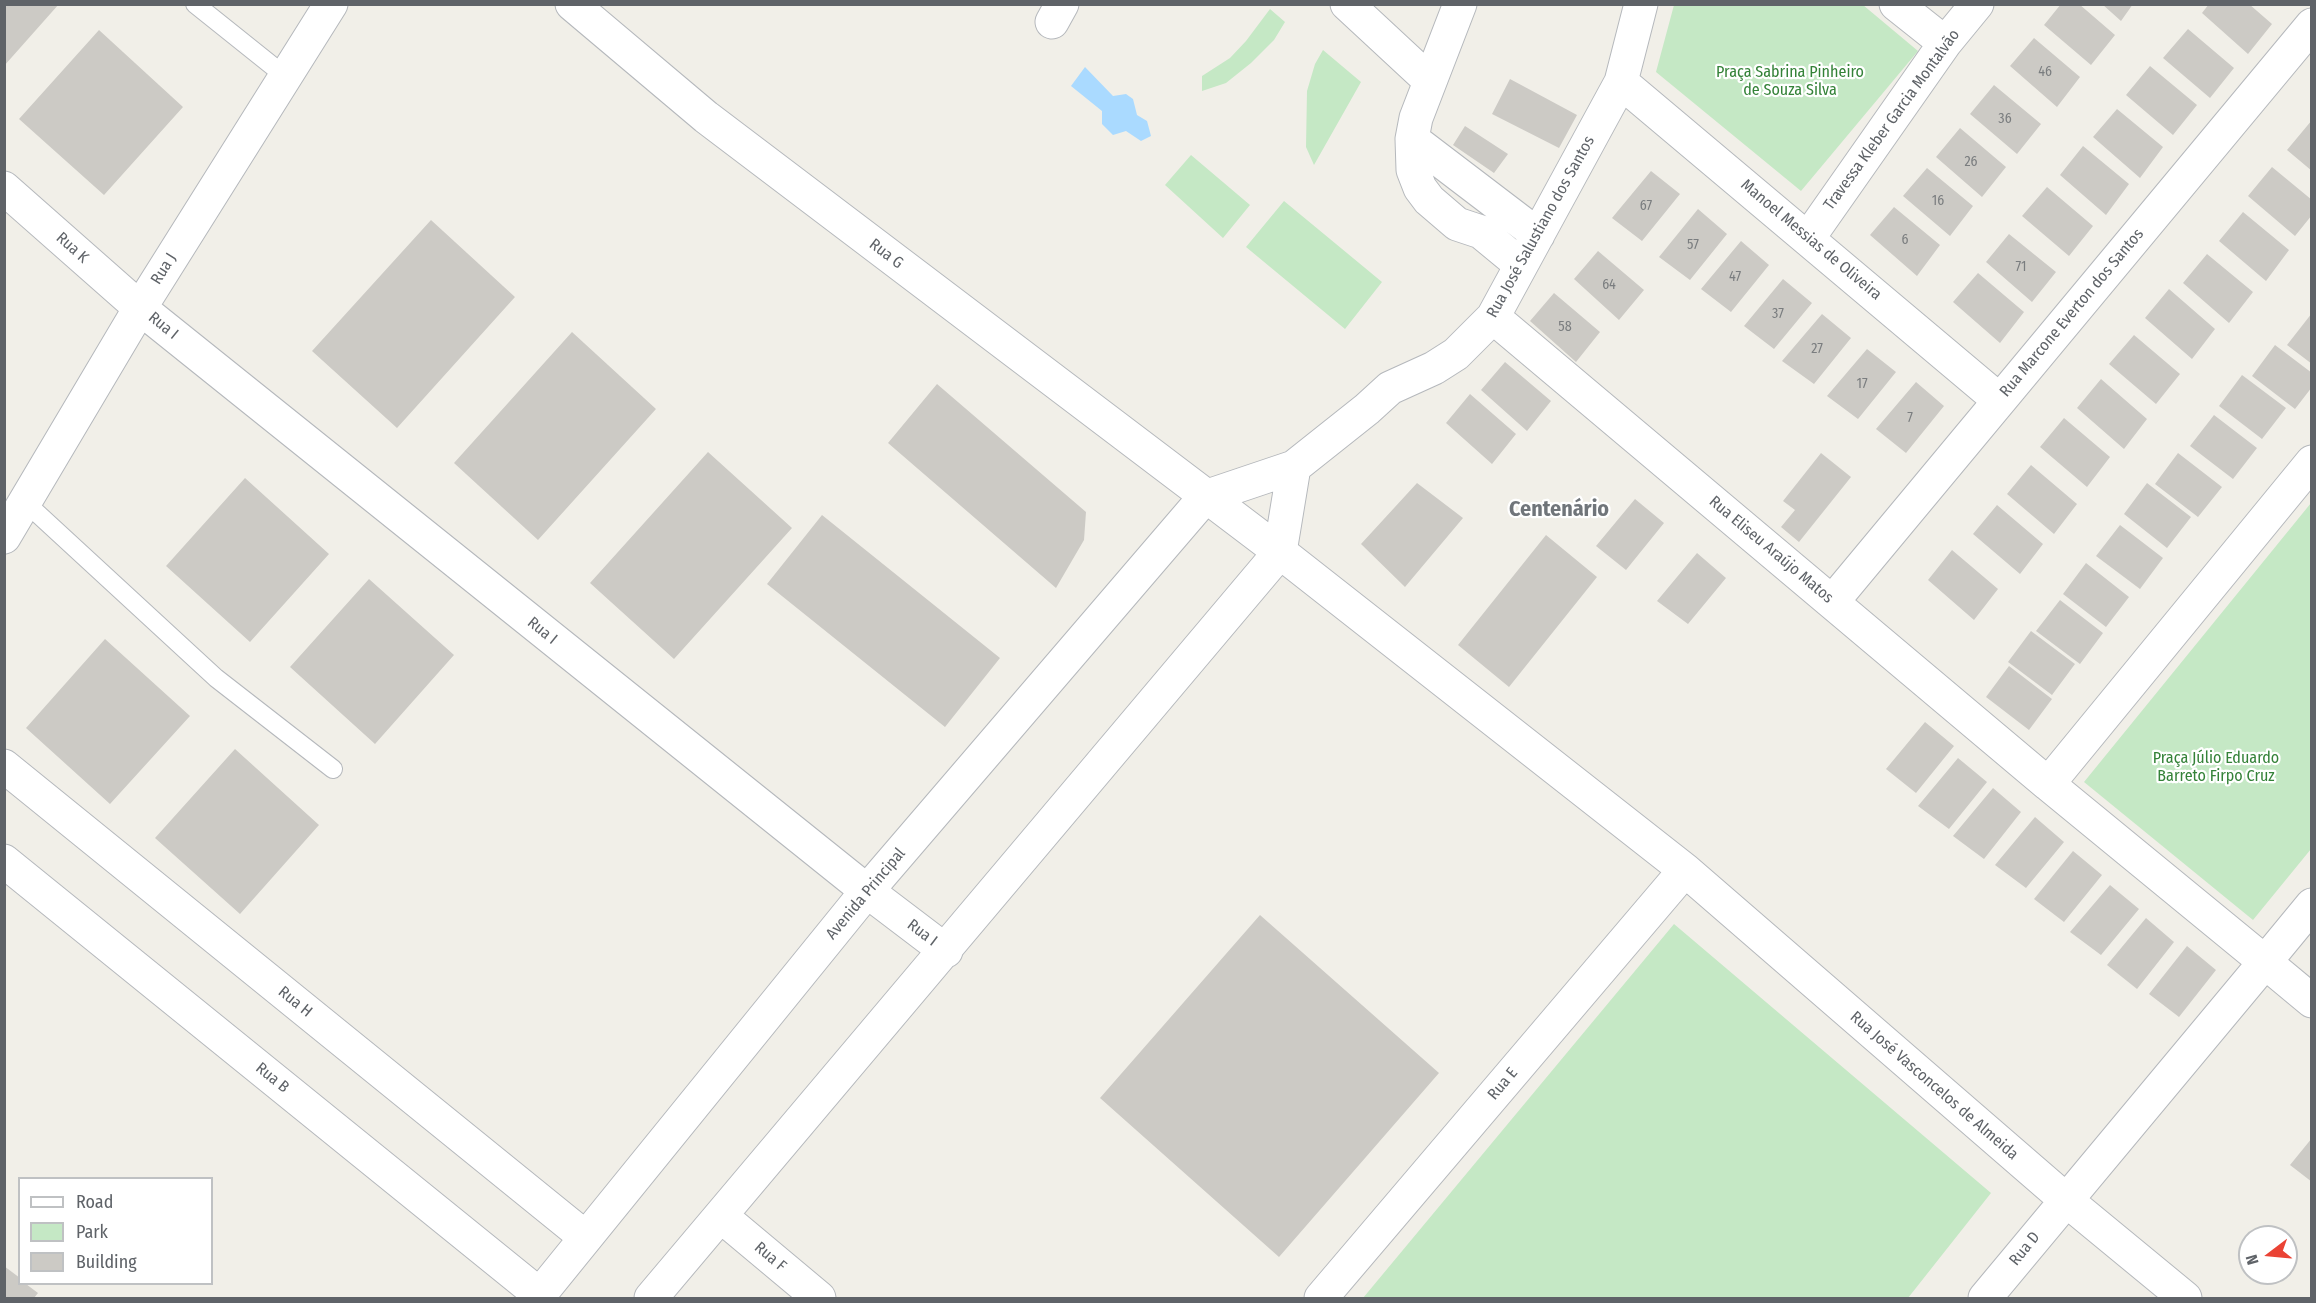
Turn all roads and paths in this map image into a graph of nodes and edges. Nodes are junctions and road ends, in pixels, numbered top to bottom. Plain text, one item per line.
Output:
1 (195, 4) edge
2 (331, 4) edge
3 (572, 4) edge
4 (1347, 4) edge
5 (1460, 4) edge
6 (1641, 4) edge
7 (1896, 4) edge
8 (1977, 4) edge
9 (2312, 24) edge
10 (1945, 43) junction
11 (285, 76) junction
12 (1430, 81) junction
13 (1621, 82) junction
14 (1412, 139) junction
15 (4, 188) edge
16 (1538, 235) junction
17 (1809, 237) junction
18 (1521, 265) junction
19 (140, 308) junction
20 (1493, 317) junction
21 (2000, 400) junction
22 (2312, 462) edge
23 (1294, 467) junction
24 (1205, 497) junction
25 (25, 502) junction
26 (4, 537) edge
27 (1280, 552) junction
28 (1833, 601) junction
29 (4, 766) edge
30 (333, 769) dead end
31 (2048, 784) junction
32 (4, 861) edge
33 (1685, 870) junction
34 (867, 891) junction
35 (2312, 905) edge
36 (946, 951) junction
37 (2265, 962) junction
38 (2312, 1001) edge
39 (2066, 1200) junction
40 (721, 1216) junction
41 (585, 1237) junction
42 (538, 1297) edge
43 (651, 1299) edge
44 (819, 1299) edge
45 (1322, 1299) edge
46 (1985, 1299) edge
47 (2185, 1299) edge

1 - 11 lane
2 - 11 street, Rua J
3 - 24 street, Rua G
4 - 12 street
5 - 12 street
6 - 13 street, Rua José Salustiano dos Santos
7 - 10 street
8 - 10 street, Travessa Kleber Garcia Montalvão
9 - 21 street, Rua Marcone Everton dos Santos
10 - 17 street, Travessa Kleber Garcia Montalvão
11 - 19 street, Rua J
12 - 14 street
13 - 16 street, Rua José Salustiano dos Santos
13 - 17 street, Manoel Messias de Oliveira
14 - 16 street
14 - 18 street
15 - 19 street, Rua K
16 - 18 street, Rua José Salustiano dos Santos
17 - 21 street, Manoel Messias de Oliveira
18 - 20 street, Rua José Salustiano dos Santos
19 - 25 street, Rua J
19 - 34 street, Rua I
20 - 23 street, Rua José Salustiano dos Santos
20 - 28 street, Rua Eliseu Araújo Matos
21 - 28 street, Rua Marcone Everton dos Santos
22 - 31 street
23 - 24 street, Rua José Salustiano dos Santos
23 - 27 street
24 - 27 street, Rua G
24 - 34 street, Avenida Principal
25 - 26 street, Rua J
25 - 30 lane
27 - 33 street, Rua José Vasconcelos de Almeida
27 - 36 street
28 - 31 street, Rua Eliseu Araújo Matos
29 - 41 street, Rua H
31 - 37 street
32 - 42 street, Rua B
33 - 39 street, Rua José Vasconcelos de Almeida
33 - 45 street, Rua E
34 - 36 street, Rua I
34 - 41 street, Avenida Principal
35 - 37 street
36 - 40 street
37 - 38 street
37 - 39 street, Rua D
39 - 46 street, Rua D
39 - 47 street, Rua José Vasconcelos de Almeida
40 - 43 street
40 - 44 street, Rua F
41 - 42 street, Avenida Principal

